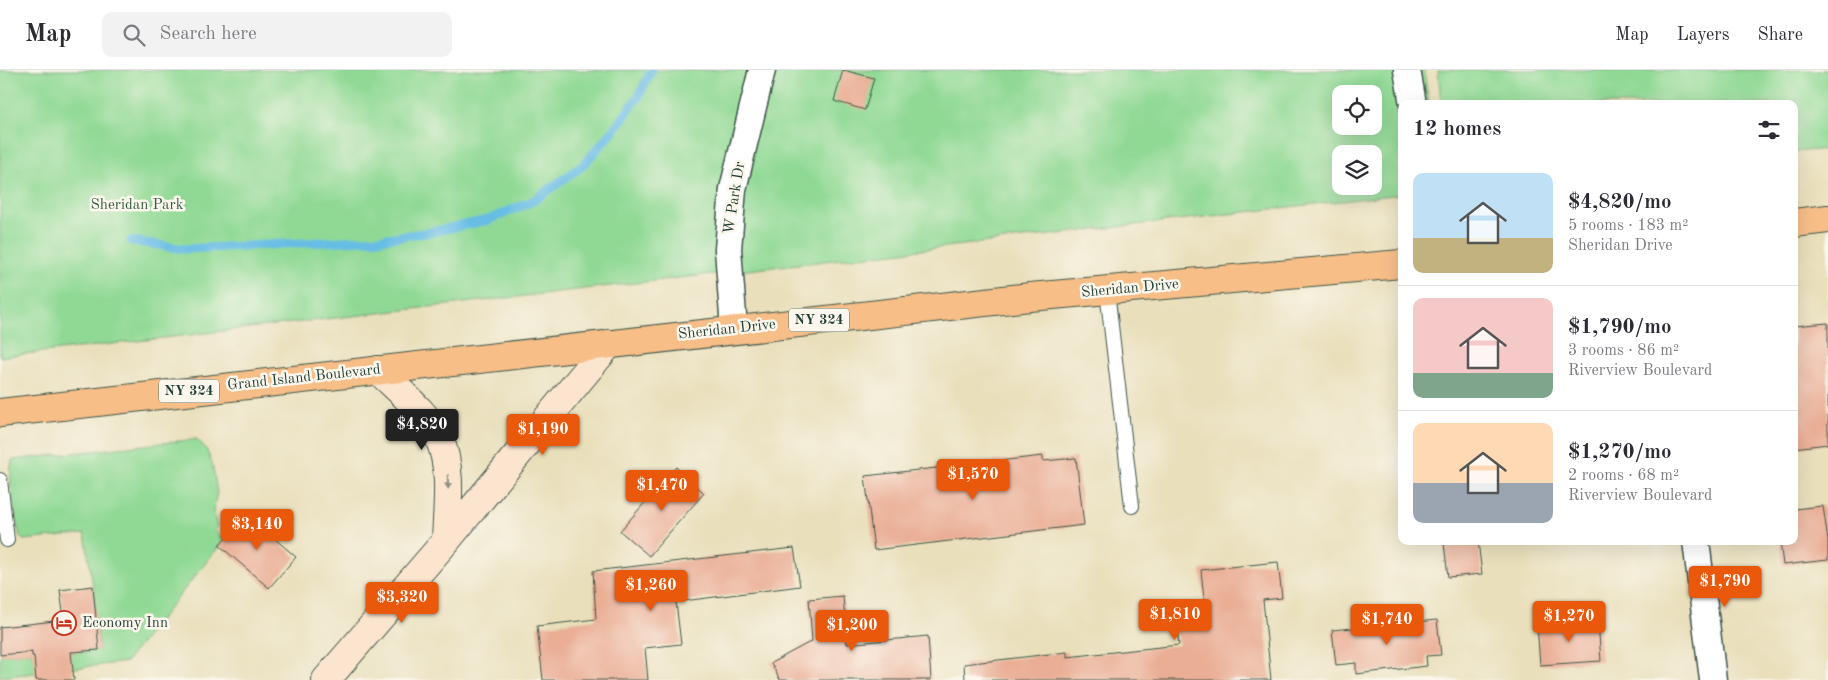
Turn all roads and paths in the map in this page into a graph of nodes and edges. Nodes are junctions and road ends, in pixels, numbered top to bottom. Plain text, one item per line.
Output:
1 (762, 70) edge
2 (1407, 70) edge
3 (1412, 100) edge
4 (1828, 219) edge
5 (1798, 223) edge
6 (1398, 264) edge
7 (1107, 291) junction
8 (734, 329) junction
9 (609, 344) junction
10 (378, 370) junction
11 (0, 413) edge
12 (0, 480) edge
13 (1132, 506) dead end
14 (7, 540) dead end
15 (446, 540) junction
16 (1696, 545) edge
17 (326, 680) edge
18 (1713, 680) edge

1 - 8 street, W Park Dr
2 - 3 street
4 - 5 main road
6 - 7 main road, Sheridan Drive / NY 324
7 - 8 main road, Sheridan Drive / NY 324
7 - 13 lane
8 - 9 main road, Sheridan Drive / NY 324
9 - 10 main road, Grand Island Boulevard / NY 324
9 - 15 main road
10 - 11 main road, Grand Island Boulevard / NY 324
10 -> 15 main road
12 - 14 lane
15 - 17 main road
16 - 18 street

